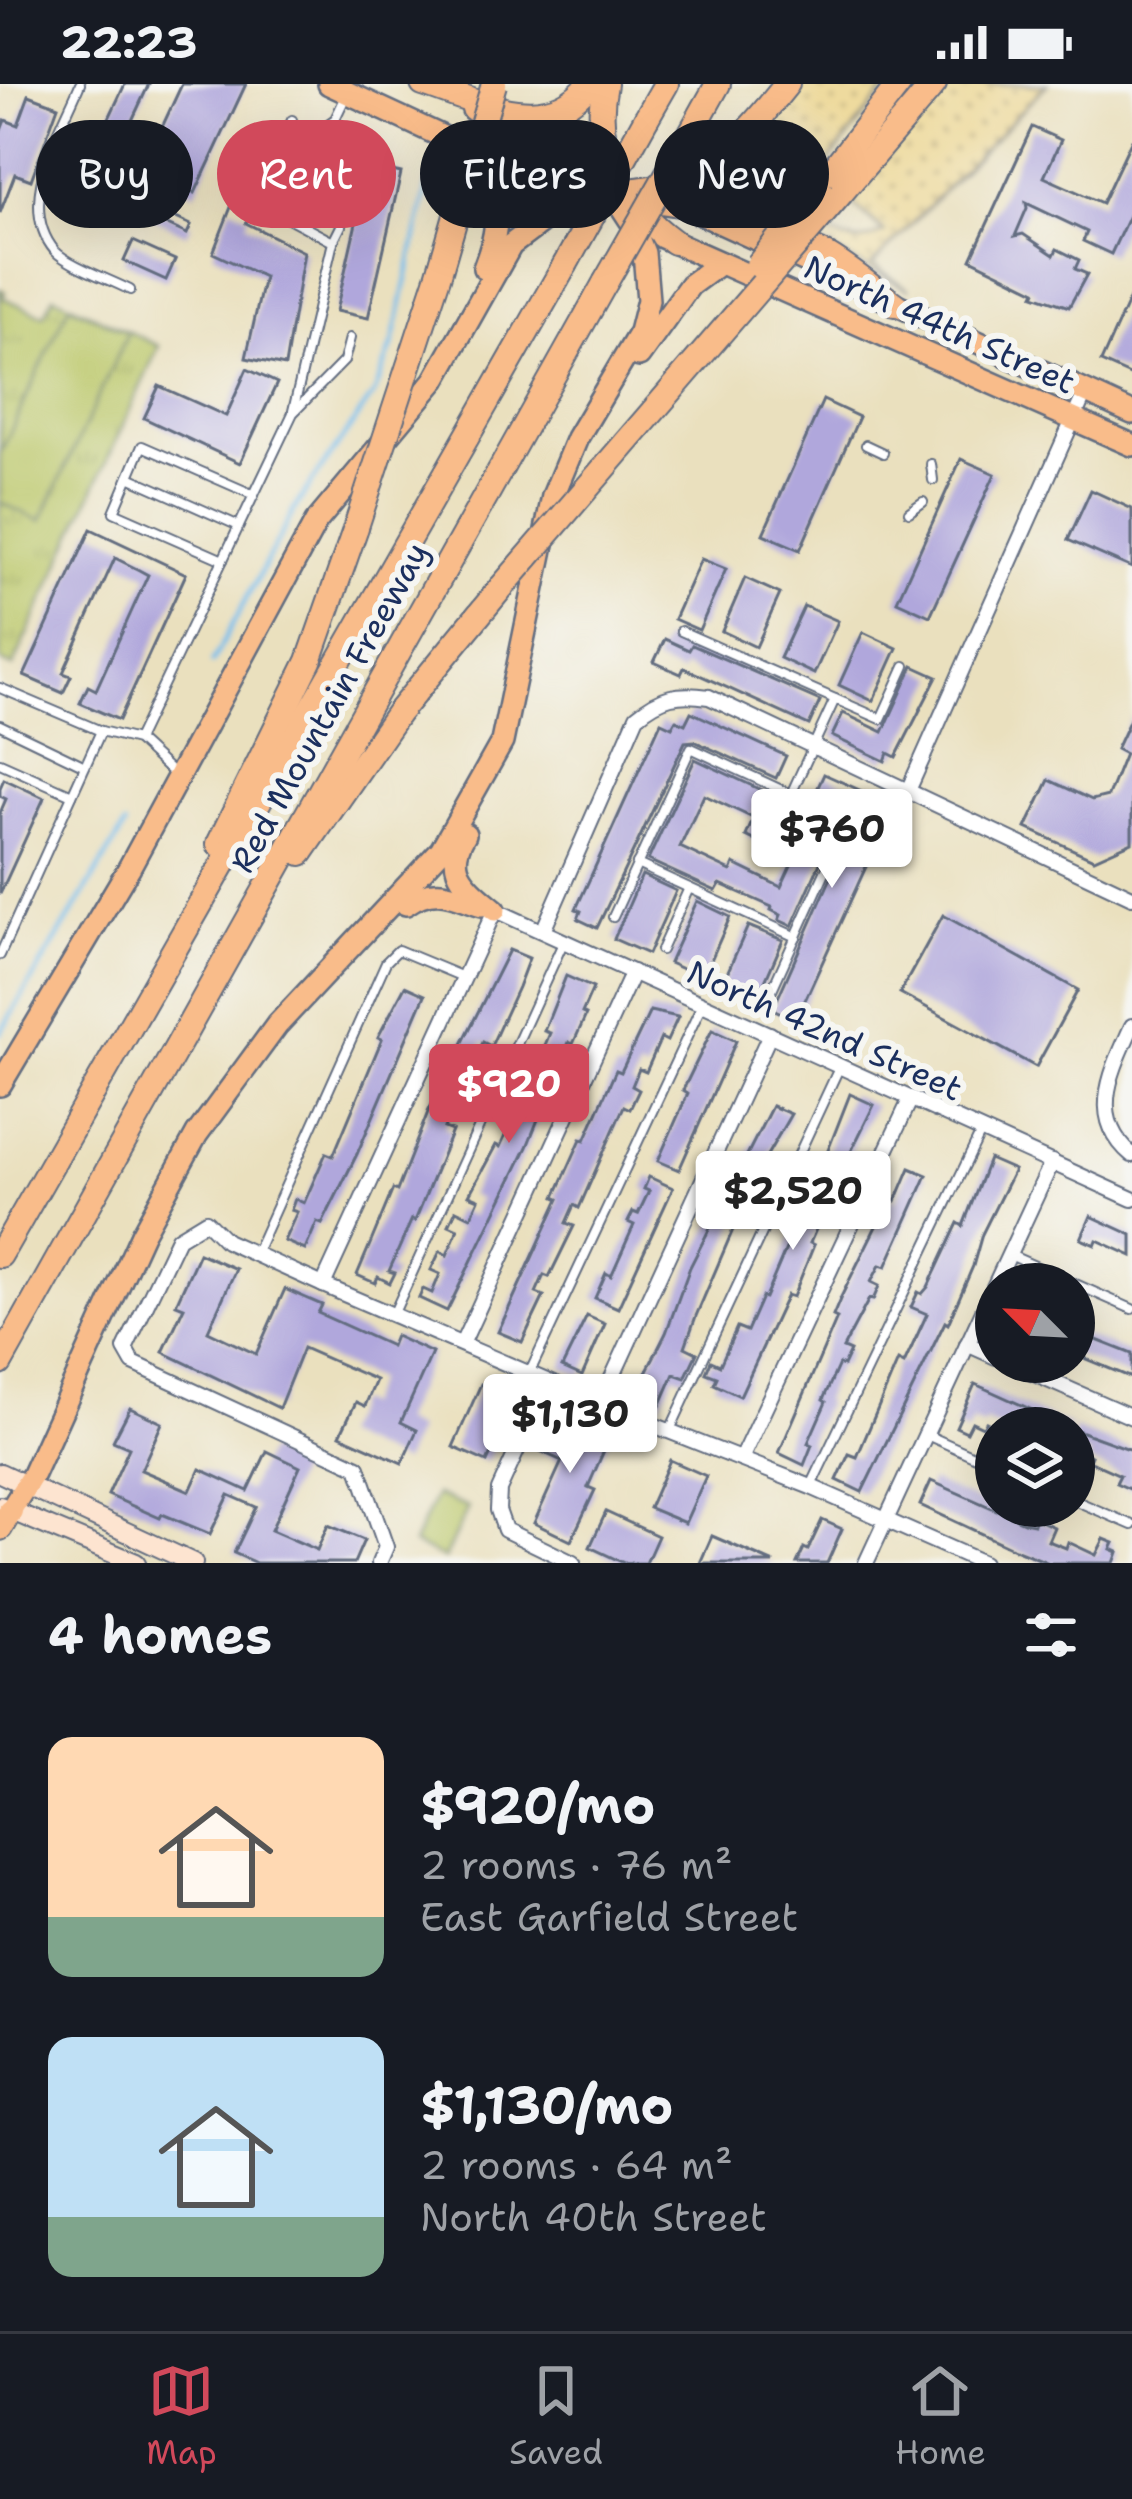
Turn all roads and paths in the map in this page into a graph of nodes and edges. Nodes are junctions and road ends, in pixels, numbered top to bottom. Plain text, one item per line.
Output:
1 (80, 84) edge
2 (419, 84) edge
3 (494, 84) edge
4 (508, 84) edge
5 (589, 84) edge
6 (605, 84) edge
7 (665, 84) edge
8 (718, 84) edge
9 (787, 84) edge
10 (899, 84) edge
11 (934, 84) edge
12 (338, 88) edge
13 (766, 110) junction
14 (391, 114) junction
15 (335, 119) edge
16 (496, 120) edge
17 (603, 120) edge
18 (420, 127) edge
19 (830, 190) junction
20 (630, 195) edge
21 (630, 198) edge
22 (630, 205) edge
23 (630, 221) edge
24 (308, 228) edge
25 (340, 228) edge
26 (532, 228) edge
27 (332, 242) junction
28 (674, 242) joint
29 (720, 263) junction
30 (438, 277) junction
31 (130, 290) dead end
32 (894, 304) junction
33 (921, 317) junction
34 (350, 338) dead end
35 (457, 342) junction
36 (907, 345) junction
37 (1085, 393) junction
38 (293, 413) junction
39 (1132, 413) edge
40 (1074, 418) junction
41 (577, 438) junction
42 (866, 445) dead end
43 (1132, 445) edge
44 (883, 453) dead end
45 (931, 464) dead end
46 (129, 476) junction
47 (933, 480) dead end
48 (254, 495) junction
49 (922, 502) dead end
50 (909, 512) dead end
51 (239, 526) junction
52 (223, 560) junction
53 (681, 631) dead end
54 (905, 666) dead end
55 (0, 688) edge
56 (835, 699) junction
57 (0, 725) edge
58 (100, 731) junction
59 (137, 740) junction
60 (502, 742) junction
61 (812, 748) junction
62 (0, 764) edge
63 (85, 766) junction
64 (177, 778) junction
65 (907, 793) junction
66 (791, 794) junction
67 (72, 795) junction
68 (637, 864) junction
69 (689, 888) junction
70 (1131, 894) edge
71 (495, 910) junction
72 (613, 917) dead end
73 (370, 928) junction
74 (543, 931) junction
75 (796, 937) junction
76 (563, 941) junction
77 (172, 950) junction
78 (661, 950) dead end
79 (0, 955) edge
80 (633, 972) junction
81 (464, 977) junction
82 (770, 994) dead end
83 (703, 1004) junction
84 (1132, 1026) edge
85 (770, 1034) junction
86 (175, 1053) junction
87 (840, 1066) junction
88 (0, 1085) edge
89 (911, 1098) junction
90 (981, 1130) junction
91 (1132, 1155) edge
92 (1052, 1162) junction
93 (1132, 1199) edge
94 (255, 1254) junction
95 (1009, 1254) junction
96 (0, 1255) edge
97 (323, 1285) junction
98 (1132, 1309) edge
99 (392, 1315) junction
100 (462, 1344) junction
101 (967, 1344) junction
102 (975, 1348) edge
103 (0, 1363) edge
104 (530, 1373) junction
105 (548, 1382) junction
106 (1054, 1383) edge
107 (600, 1404) junction
108 (1132, 1418) edge
109 (669, 1432) junction
110 (925, 1435) junction
111 (975, 1457) edge
112 (741, 1459) junction
113 (0, 1473) edge
114 (26, 1486) junction
115 (811, 1487) junction
116 (1095, 1509) edge
117 (3, 1515) edge
118 (885, 1521) junction
119 (1132, 1525) edge
120 (964, 1560) edge
121 (570, 1562) edge
122 (136, 1563) edge
123 (193, 1563) edge
124 (379, 1563) edge
125 (866, 1563) edge
126 (983, 1563) edge

1 - 31 lane
2 - 5 highway
2 - 16 main road
3 - 30 highway, bridge
4 - 30 highway, bridge
6 - 17 highway
7 - 77 highway, Red Mountain Freeway, bridge
8 - 86 highway, Red Mountain Freeway, bridge
9 - 13 highway
10 - 19 highway
11 - 19 highway
12 - 14 main road
12 - 15 lane
13 - 20 highway
13 - 32 highway
14 - 18 main road
14 - 35 main road
19 - 86 highway, bridge
21 - 32 main road, North 44th Street
22 - 28 highway
23 - 41 main road
24 - 27 lane
25 - 27 lane
26 - 35 main road
27 - 38 lane
28 - 29 main road, North 44th Street
29 - 36 main road, North 44th Street
29 - 41 main road
30 - 77 highway, bridge
32 - 33 main road, North 44th Street
33 - 36 lane
33 - 37 main road, North 44th Street
34 - 38 lane
35 - 64 main road
36 - 40 main road, North 44th Street
37 - 39 main road, North 44th Street
37 - 40 street
38 - 48 lane
40 - 43 main road, North 44th Street
40 - 65 street
41 - 60 main road
42 - 44 lane
45 - 47 lane
46 - 48 lane
46 - 51 lane
46 - 52 lane
48 - 51 lane
49 - 50 lane
51 - 52 lane
52 - 59 lane
53 - 56 lane
54 - 56 lane
55 - 58 lane
56 - 61 lane
57 - 63 lane
58 - 59 lane
58 - 63 lane
59 - 64 lane
60 - 71 main road
60 - 73 main road
61 - 65 street
61 - 66 lane
61 - 74 street
62 - 67 lane
63 - 67 lane
64 - 88 main road
65 - 70 street
66 - 68 lane
66 - 75 lane
67 - 79 lane
68 - 69 lane
68 - 72 lane
69 - 75 lane
69 - 78 lane
71 - 73 main road
71 - 74 street, North 42nd Street
71 - 81 street
73 - 114 main road
74 - 76 street, North 42nd Street
75 - 82 lane
76 - 80 street, North 42nd Street
76 - 99 lane
77 - 96 highway, Red Mountain Freeway
80 - 83 street, North 42nd Street
80 - 100 street
81 - 94 lane
81 - 97 street
83 - 85 street, North 42nd Street
83 - 104 lane
84 - 91 street
85 - 87 street, North 42nd Street
85 - 107 street
86 - 103 highway, Red Mountain Freeway
87 - 89 street, North 42nd Street
87 - 109 lane
89 - 90 street, North 42nd Street
89 - 112 street
90 - 92 street, North 42nd Street
90 - 115 lane
92 - 93 street, North 42nd Street
92 - 95 street
94 - 97 street
94 - 124 street
95 - 98 lane
95 - 101 street
97 - 99 street
99 - 100 street
100 - 104 street
101 - 102 street
101 - 110 street
104 - 105 street
105 - 107 street
105 - 121 street
106 - 108 street
107 - 109 street
109 - 112 street
110 - 111 lane
110 - 118 street
112 - 115 street
113 - 114 main road
114 - 117 main road
114 - 123 main road
115 - 118 street
116 - 119 lane
117 - 122 main road
118 - 120 street
118 - 125 street
120 - 126 street

